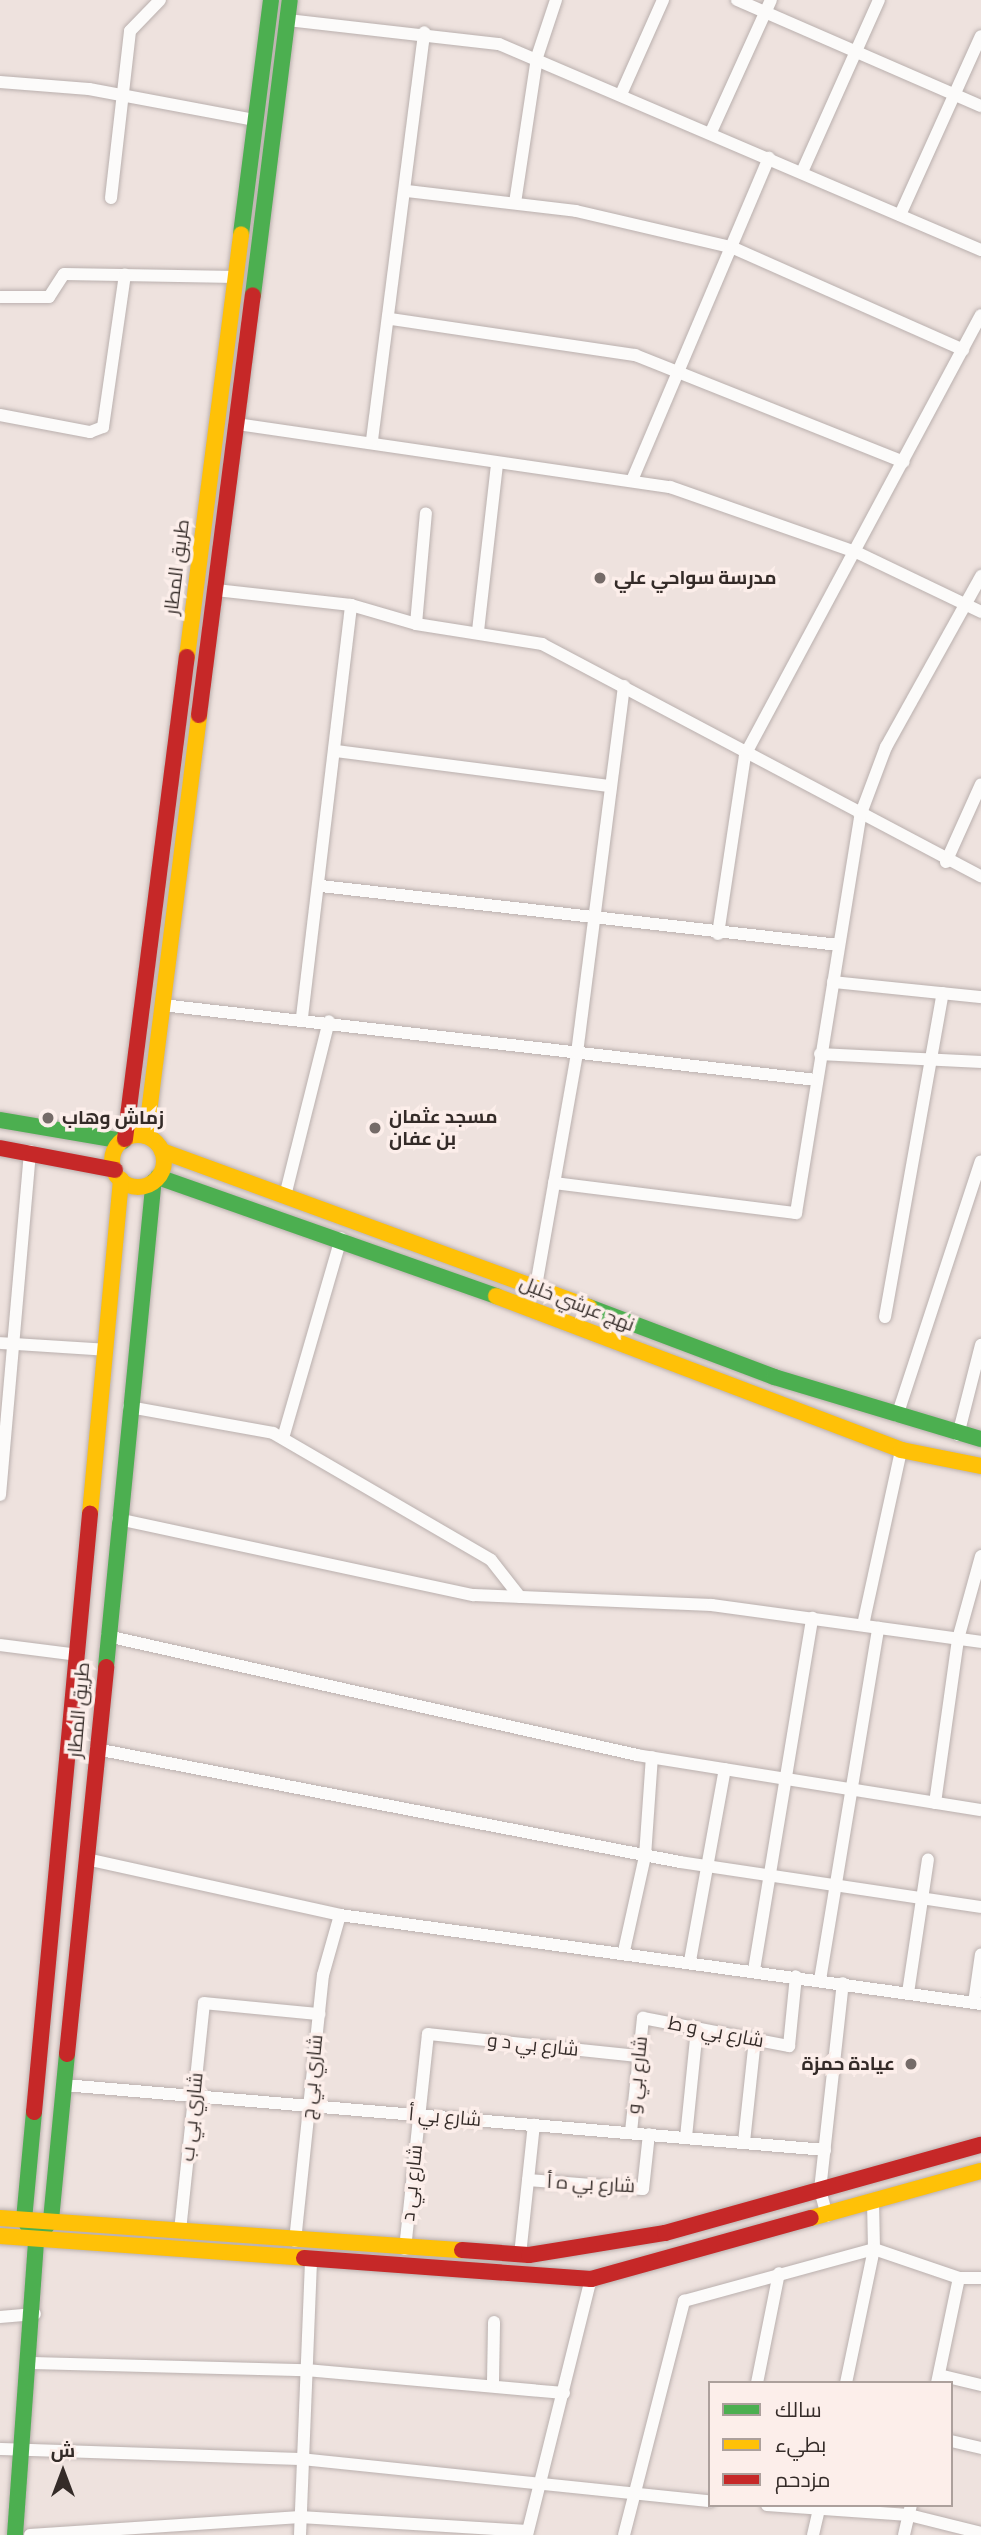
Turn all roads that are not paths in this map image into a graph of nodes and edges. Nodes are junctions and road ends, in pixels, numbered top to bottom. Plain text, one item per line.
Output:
1 (160, 0) edge
2 (290, 0) edge
3 (556, 0) edge
4 (663, 0) edge
5 (737, 0) edge
6 (771, 0) edge
7 (879, 0) edge
8 (266, 1) edge
9 (765, 13) junction
10 (287, 20) junction
11 (424, 32) junction
12 (981, 36) edge
13 (856, 53) junction
14 (537, 57) junction
15 (0, 82) edge
16 (622, 92) junction
17 (955, 93) junction
18 (119, 94) junction
19 (981, 106) edge
20 (255, 120) junction
21 (711, 132) junction
22 (769, 158) junction
23 (802, 172) junction
24 (407, 191) junction
25 (111, 198) dead end
26 (515, 203) junction
27 (900, 215) junction
28 (979, 244) edge
29 (731, 247) junction
30 (125, 275) junction
31 (236, 277) junction
32 (0, 297) edge
33 (981, 315) edge
34 (391, 319) junction
35 (963, 350) junction
36 (678, 370) junction
37 (0, 415) edge
38 (218, 422) junction
39 (237, 424) junction
40 (372, 440) junction
41 (904, 462) junction
42 (497, 464) junction
43 (633, 478) junction
44 (426, 513) dead end
45 (856, 552) junction
46 (981, 576) edge
47 (216, 590) junction
48 (351, 605) junction
49 (966, 606) junction
50 (981, 612) edge
51 (416, 624) junction
52 (478, 631) junction
53 (624, 686) junction
54 (337, 751) junction
55 (745, 755) junction
56 (981, 784) edge
57 (611, 786) junction
58 (860, 816) junction
59 (946, 862) junction
60 (981, 876) edge
61 (321, 886) junction
62 (594, 920) junction
63 (718, 934) junction
64 (839, 945) junction
65 (833, 982) junction
66 (943, 993) junction
67 (981, 996) edge
68 (141, 1003) junction
69 (162, 1005) junction
70 (302, 1017) junction
71 (329, 1021) junction
72 (577, 1053) junction
73 (820, 1054) junction
74 (931, 1059) junction
75 (981, 1062) edge
76 (816, 1080) junction
77 (0, 1120) edge
78 (146, 1136) junction
79 (124, 1140) junction
80 (0, 1148) edge
81 (30, 1152) junction
82 (162, 1152) junction
83 (981, 1161) edge
84 (118, 1175) junction
85 (156, 1179) junction
86 (554, 1183) junction
87 (286, 1192) junction
88 (341, 1238) junction
89 (536, 1286) junction
90 (885, 1317) dead end
91 (0, 1343) edge
92 (15, 1344) junction
93 (981, 1345) edge
94 (107, 1350) junction
95 (129, 1407) junction
96 (897, 1416) junction
97 (3, 1429) edge
98 (958, 1435) junction
99 (283, 1438) junction
100 (981, 1439) edge
101 (901, 1450) junction
102 (981, 1466) edge
103 (0, 1495) edge
104 (118, 1519) junction
105 (981, 1556) edge
106 (520, 1597) junction
107 (812, 1618) junction
108 (863, 1625) junction
109 (878, 1628) junction
110 (107, 1636) junction
111 (958, 1639) junction
112 (981, 1642) edge
113 (0, 1645) edge
114 (78, 1655) junction
115 (96, 1749) junction
116 (652, 1758) junction
117 (725, 1769) junction
118 (788, 1779) junction
119 (852, 1789) junction
120 (935, 1803) junction
121 (981, 1810) edge
122 (645, 1856) junction
123 (86, 1859) junction
124 (928, 1859) dead end
125 (709, 1867) junction
126 (772, 1876) junction
127 (835, 1886) junction
128 (921, 1898) junction
129 (981, 1907) edge
130 (340, 1915) junction
131 (624, 1951) junction
132 (981, 1954) edge
133 (690, 1961) junction
134 (754, 1970) junction
135 (796, 1976) junction
136 (820, 1980) junction
137 (843, 1983) junction
138 (908, 1993) junction
139 (978, 2003) edge
140 (319, 2014) junction
141 (643, 2018) joint
142 (697, 2028) junction
143 (428, 2034) joint
144 (755, 2039) junction
145 (639, 2056) junction
146 (64, 2085) junction
147 (194, 2096) junction
148 (309, 2106) junction
149 (419, 2114) junction
150 (534, 2125) junction
151 (631, 2132) junction
152 (649, 2134) junction
153 (686, 2137) junction
154 (744, 2142) junction
155 (981, 2145) edge
156 (825, 2150) junction
157 (981, 2171) edge
158 (528, 2180) junction
159 (820, 2190) junction
160 (873, 2202) junction
161 (827, 2216) junction
162 (0, 2218) edge
163 (24, 2219) junction
164 (51, 2220) junction
165 (180, 2231) junction
166 (0, 2236) edge
167 (36, 2239) junction
168 (295, 2241) junction
169 (405, 2249) junction
170 (874, 2249) junction
171 (520, 2255) junction
172 (311, 2262) junction
173 (779, 2273) junction
174 (959, 2278) junction
175 (981, 2278) edge
176 (591, 2279) junction
177 (35, 2314) junction
178 (0, 2317) edge
179 (494, 2322) dead end
180 (32, 2363) junction
181 (306, 2370) junction
182 (938, 2379) edge
183 (757, 2381) edge
184 (846, 2381) edge
185 (953, 2381) edge
186 (493, 2382) junction
187 (981, 2385) edge
188 (564, 2393) junction
189 (953, 2441) edge
190 (981, 2448) edge
191 (0, 2449) edge
192 (24, 2449) junction
193 (301, 2459) junction
194 (540, 2484) junction
195 (634, 2496) junction
196 (708, 2501) edge
197 (820, 2507) edge
198 (910, 2510) edge
199 (300, 2518) junction
200 (527, 2533) edge
201 (981, 2533) edge
202 (15, 2535) edge
203 (30, 2535) edge
204 (300, 2535) edge
205 (624, 2535) edge
206 (813, 2535) edge
207 (904, 2535) edge

1 - 18 street
2 - 10 main road
3 - 14 street
4 - 16 street
5 - 9 street
6 - 9 street
7 - 13 street
8 - 20 main road, طريق المطار
9 - 13 street
9 - 21 street
10 - 11 street
10 - 39 main road
11 - 14 street
11 - 24 street
12 - 17 street
13 - 17 street
13 - 23 street
14 - 16 street
14 - 26 street
15 - 18 street
16 - 21 street
17 - 19 street
17 - 27 street
18 - 20 street
18 - 25 street
20 - 31 main road, طريق المطار
21 - 22 street
22 - 23 street
22 - 29 street
23 - 27 street
24 - 26 street
24 - 34 street
26 - 29 street
27 - 28 street
29 - 35 street
29 - 36 street
30 - 31 street
30 - 32 street
30 - 37 street
31 - 38 main road, طريق المطار
33 - 35 street
34 - 36 street
34 - 40 street
35 - 41 street
36 - 41 street
36 - 43 street
38 - 39 main road
38 - 68 main road, طريق المطار
39 - 40 street
39 - 47 main road
40 - 42 street
41 - 45 street
42 - 43 street
42 - 52 street
43 - 45 street
44 - 51 street
45 - 49 street
45 - 55 street
46 - 49 street
47 - 48 street
47 - 69 main road
48 - 51 street
48 - 54 street
49 - 50 street
49 - 58 street
51 - 52 street
52 - 53 street
53 - 55 street
53 - 57 street
54 - 57 street
54 - 61 street
55 - 58 street
55 - 63 street
56 - 59 street
57 - 62 street
58 - 59 street
58 - 64 street
59 - 60 street
61 - 62 street
61 - 70 street
62 - 63 street
62 - 72 street
63 - 64 street
64 - 65 street
65 - 66 street
65 - 73 street
66 - 67 street
66 - 74 street
68 - 69 main road
68 - 79 main road, طريق المطار
69 - 70 street
69 - 78 main road
70 - 71 street
71 - 72 street
71 - 87 street
72 - 76 street
72 - 86 street
73 - 74 street
73 - 76 street
74 - 75 street
74 - 90 street
76 - 86 street
77 - 79 main road
78 - 79 main road
78 - 82 main road
79 - 84 main road
80 - 81 main road
81 - 84 main road
81 - 92 street
82 - 85 main road
82 - 87 main road, نهج عرشي خليل
83 - 96 street
84 - 85 main road
84 - 94 main road, طريق المطار
85 - 88 main road, نهج عرشي خليل
85 - 95 main road, طريق المطار
86 - 89 street
87 - 89 main road, نهج عرشي خليل
88 - 99 street
88 - 101 main road, نهج عرشي خليل
89 - 96 main road, نهج عرشي خليل
91 - 92 street
92 - 94 street
92 - 97 street
93 - 98 street
94 - 114 main road, طريق المطار
95 - 99 street
95 - 104 main road, طريق المطار
96 - 98 main road, نهج عرشي خليل
97 - 103 street
98 - 100 main road, نهج عرشي خليل
99 - 106 street
101 - 102 main road, نهج عرشي خليل
101 - 108 street
104 - 106 street
104 - 110 main road, طريق المطار
105 - 111 street
106 - 107 street
107 - 108 street
107 - 118 street
108 - 109 street
109 - 111 street
109 - 119 street
110 - 115 main road, طريق المطار
110 - 116 street
111 - 112 street
111 - 120 street
113 - 114 street
114 - 163 main road, طريق المطار
115 - 122 street
115 - 123 main road, طريق المطار
116 - 117 street
116 - 122 street
117 - 118 street
117 - 125 street
118 - 119 street
118 - 126 street
119 - 120 street
119 - 127 street
120 - 121 street
122 - 125 street
122 - 131 street
123 - 130 street
123 - 146 main road, طريق المطار
124 - 128 street
125 - 126 street
125 - 133 street
126 - 127 street
126 - 134 street
127 - 128 street
127 - 136 street
128 - 129 street
128 - 138 street
130 - 131 street
130 - 140 street, شاري بي ج
131 - 133 street
132 - 139 street
133 - 134 street
134 - 135 street
135 - 136 street
135 - 144 street, شارع بي و ط
136 - 137 street
137 - 138 street
137 - 156 street
138 - 139 street
140 - 147 street, شاري بي ب
140 - 148 street, شاري بي ج
141 - 142 street, شارع بي و ط
141 - 145 street, شارع بي و
142 - 144 street, شارع بي و ط
142 - 153 street
143 - 145 street, شارع بي د و
143 - 149 street, شارع بي د
144 - 154 street
145 - 151 street, شارع بي و
146 - 147 street, شارع بي أ
146 - 164 main road, طريق المطار
147 - 148 street, شارع بي أ
147 - 165 street, شاري بي ب
148 - 149 street, شارع بي أ
148 - 168 street, شاري بي ج
149 - 150 street, شارع بي أ
149 - 169 street, شارع بي د
150 - 151 street, شارع بي أ
150 - 158 street
151 - 152 street, شارع بي أ
152 - 153 street, شارع بي أ
152 - 158 street, شارع بي ه أ
153 - 154 street, شارع بي أ
154 - 156 street, شارع بي أ
155 - 159 main road
156 - 159 street
157 - 160 main road
158 - 171 street
159 - 161 street
159 - 171 main road
160 - 161 main road
160 - 170 street
161 - 176 main road
162 - 163 main road
163 - 164 main road
163 - 167 main road
164 - 165 main road
164 - 167 main road
165 - 168 main road
166 - 167 main road
167 - 172 main road
167 - 177 main road
168 - 169 main road
169 - 171 main road
170 - 173 street
170 - 174 street
170 - 184 street
172 - 176 main road
172 - 181 street
173 - 183 street
173 - 195 street
174 - 175 street
174 - 182 street
176 - 188 street
177 - 178 street
177 - 180 main road
179 - 186 street
180 - 181 street
180 - 192 main road
181 - 186 street
181 - 193 street
185 - 187 street
186 - 188 street
188 - 194 street
189 - 190 street
191 - 192 street
192 - 193 street
192 - 202 main road
193 - 194 street
193 - 199 street
194 - 195 street
194 - 200 street
195 - 196 street
195 - 205 street
197 - 198 street
197 - 206 street
198 - 201 street
198 - 207 street
199 - 200 street
199 - 203 street
199 - 204 street

